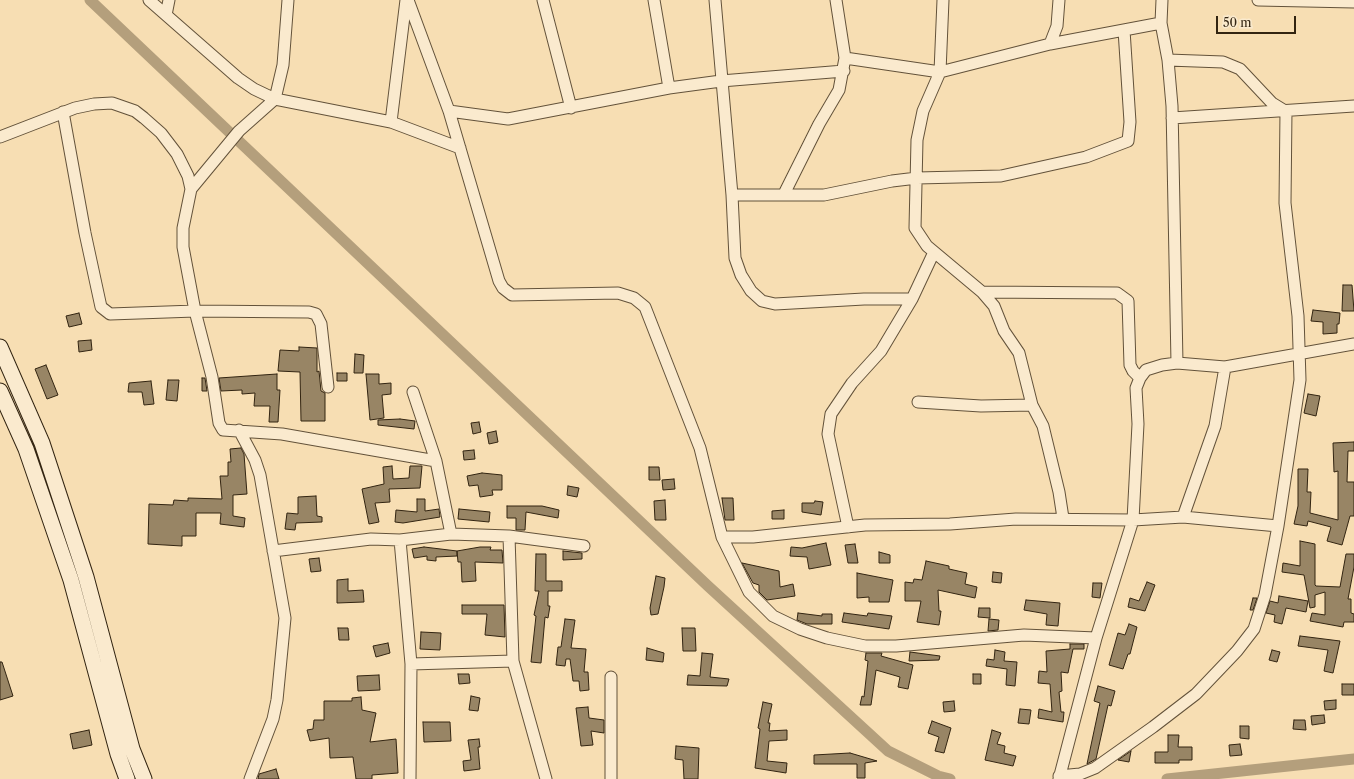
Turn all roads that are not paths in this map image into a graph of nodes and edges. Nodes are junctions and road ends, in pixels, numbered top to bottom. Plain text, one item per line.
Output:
1 (149, 0) edge
2 (169, 0) edge
3 (288, 0) edge
4 (407, 0) edge
5 (543, 0) edge
6 (654, 0) edge
7 (715, 0) edge
8 (836, 0) edge
9 (943, 0) edge
10 (1059, 0) edge
11 (1162, 0) edge
12 (1258, 0) edge
13 (1354, 2) edge
14 (166, 15) junction
15 (1161, 23) junction
16 (1124, 30) junction
17 (1050, 44) junction
18 (845, 58) junction
19 (1168, 60) junction
20 (844, 71) junction
21 (940, 72) junction
22 (721, 81) junction
23 (669, 88) junction
24 (276, 99) junction
25 (1354, 106) edge
26 (571, 108) junction
27 (449, 111) junction
28 (1286, 111) junction
29 (63, 112) junction
30 (1172, 118) junction
31 (391, 122) junction
32 (0, 137) edge
33 (460, 148) junction
34 (917, 178) junction
35 (191, 189) junction
36 (784, 194) junction
37 (732, 195) junction
38 (934, 252) junction
39 (982, 292) junction
40 (912, 299) junction
41 (195, 311) junction
42 (1354, 344) edge
43 (0, 347) edge
44 (1300, 354) junction
45 (1177, 363) junction
46 (1225, 367) junction
47 (1140, 378) junction
48 (328, 388) dead end
49 (0, 391) edge
50 (413, 392) dead end
51 (918, 402) dead end
52 (1032, 405) junction
53 (239, 430) junction
54 (436, 461) junction
55 (1183, 517) junction
56 (1063, 518) junction
57 (1133, 520) junction
58 (1278, 526) junction
59 (848, 527) junction
60 (451, 534) junction
61 (509, 536) junction
62 (722, 537) junction
63 (400, 540) junction
64 (584, 546) dead end
65 (272, 551) junction
66 (1096, 638) junction
67 (513, 662) junction
68 (411, 664) junction
69 (611, 676) dead end
70 (1059, 778) edge
71 (127, 779) edge
72 (144, 779) edge
73 (250, 779) edge
74 (410, 779) edge
75 (546, 779) edge
76 (611, 779) edge

1 - 14 street
2 - 14 street
3 - 24 street
4 - 27 street
4 - 31 street
5 - 26 street
6 - 23 street
7 - 22 street
8 - 18 street
9 - 21 street
10 - 17 street
11 - 15 street
12 - 13 street
14 - 24 street
15 - 16 street
15 - 19 street
16 - 17 street
16 - 34 street
17 - 21 street
18 - 20 street
18 - 21 street
19 - 28 street
19 - 30 street
20 - 22 street
20 - 36 street
21 - 34 street
22 - 23 street
22 - 37 street
23 - 26 street
24 - 31 street
24 - 35 street
25 - 28 street
26 - 27 street
27 - 33 street
28 - 30 street
28 - 44 street
29 - 32 street
29 - 35 street
29 - 41 street
30 - 45 street
31 - 33 street
33 - 62 street
34 - 36 street
34 - 38 street
35 - 41 street
36 - 37 street
37 - 40 street
38 - 39 street
38 - 40 street
39 - 47 street
39 - 52 street
40 - 59 street
41 - 48 street
41 - 53 street
42 - 44 street
43 - 72 main road
44 - 46 street
44 - 58 street
45 - 46 street
45 - 47 street
46 - 55 street
47 - 57 street
49 - 71 main road
50 - 54 street
51 - 52 street
52 - 56 street
53 - 54 street
53 - 65 street
54 - 60 street
55 - 57 street
55 - 58 street
56 - 57 street
56 - 59 street
57 - 66 street
58 - 70 street
59 - 62 street
60 - 61 street
60 - 63 street
61 - 64 street
61 - 67 street
62 - 66 street
63 - 65 street
63 - 68 street
65 - 73 street
66 - 70 street
67 - 68 street
67 - 75 street
68 - 74 street
69 - 76 street

